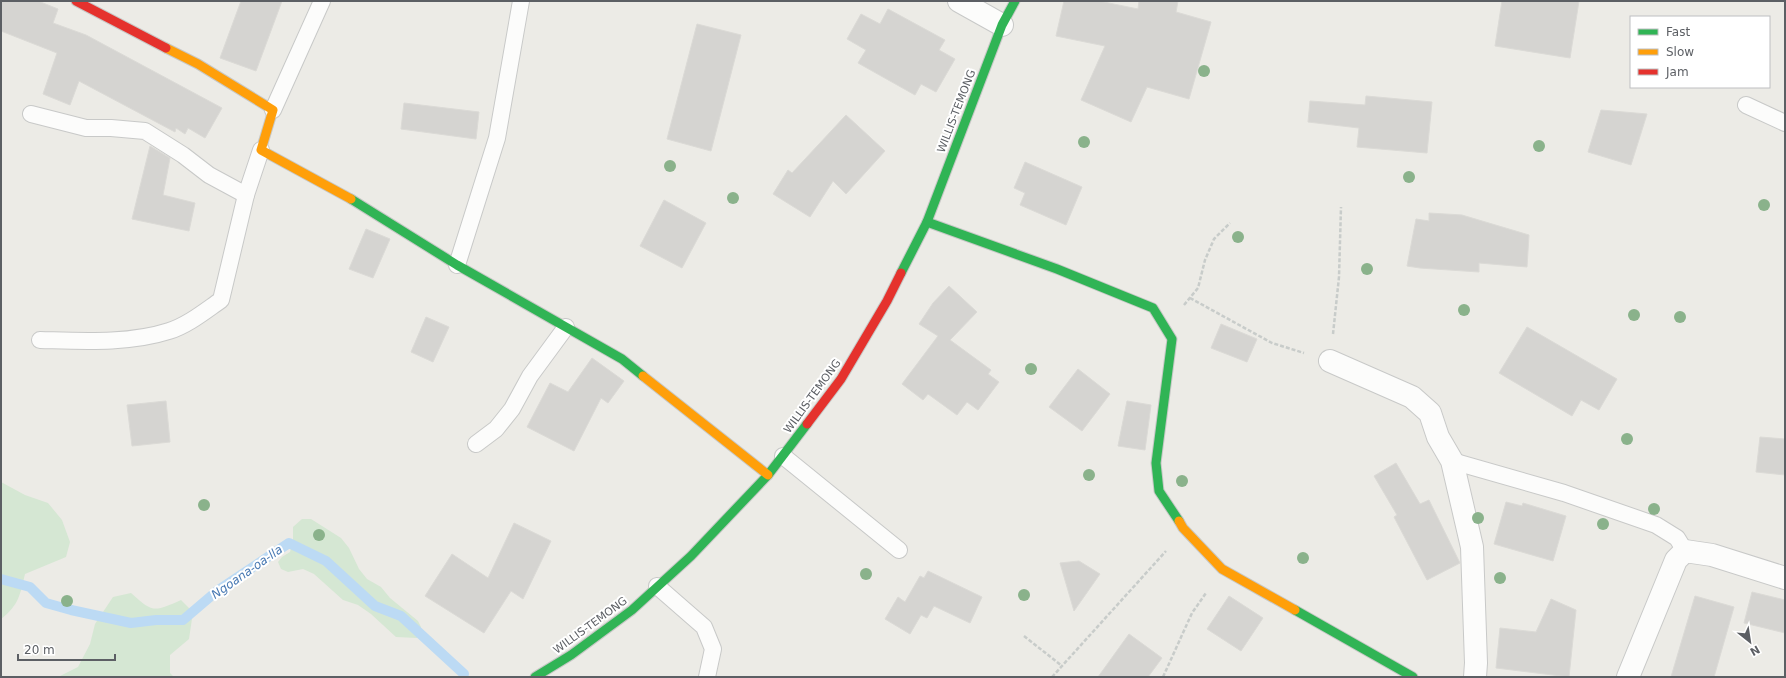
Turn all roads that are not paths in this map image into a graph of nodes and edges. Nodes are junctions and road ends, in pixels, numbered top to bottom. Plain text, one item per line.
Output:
1 (76, 1) edge
2 (322, 1) edge
3 (521, 1) edge
4 (959, 1) edge
5 (1015, 1) edge
6 (100, 7) edge
7 (1002, 24) junction
8 (1746, 105) dead end
9 (273, 110) junction
10 (31, 114) dead end
11 (1785, 122) edge
12 (261, 150) junction
13 (246, 195) junction
14 (926, 222) junction
15 (457, 265) junction
16 (566, 327) junction
17 (40, 340) dead end
18 (1330, 361) road end
19 (476, 444) dead end
20 (783, 456) junction
21 (1452, 461) junction
22 (768, 475) junction
23 (899, 550) dead end
24 (1685, 551) junction
25 (1785, 578) edge
26 (657, 586) junction
27 (535, 677) edge
28 (707, 677) edge
29 (1413, 677) edge
30 (1474, 677) edge
31 (1628, 677) edge

1 - 6 street
2 - 9 lane
3 - 15 lane
4 - 7 street
5 - 7 street, WILLIS-TEMONG
6 - 9 street
7 - 14 street, WILLIS-TEMONG
8 - 11 lane
9 - 12 street
10 - 13 lane
12 - 13 lane
12 - 15 street
13 - 17 lane
14 - 20 street, WILLIS-TEMONG
14 - 29 street
15 - 16 street
16 - 19 lane
16 - 22 street
18 - 21 street
20 - 22 street, WILLIS-TEMONG
20 - 23 lane
21 - 24 lane
21 - 30 street
22 - 26 street, WILLIS-TEMONG
24 - 25 street
24 - 31 street
26 - 27 street, WILLIS-TEMONG
26 - 28 lane

